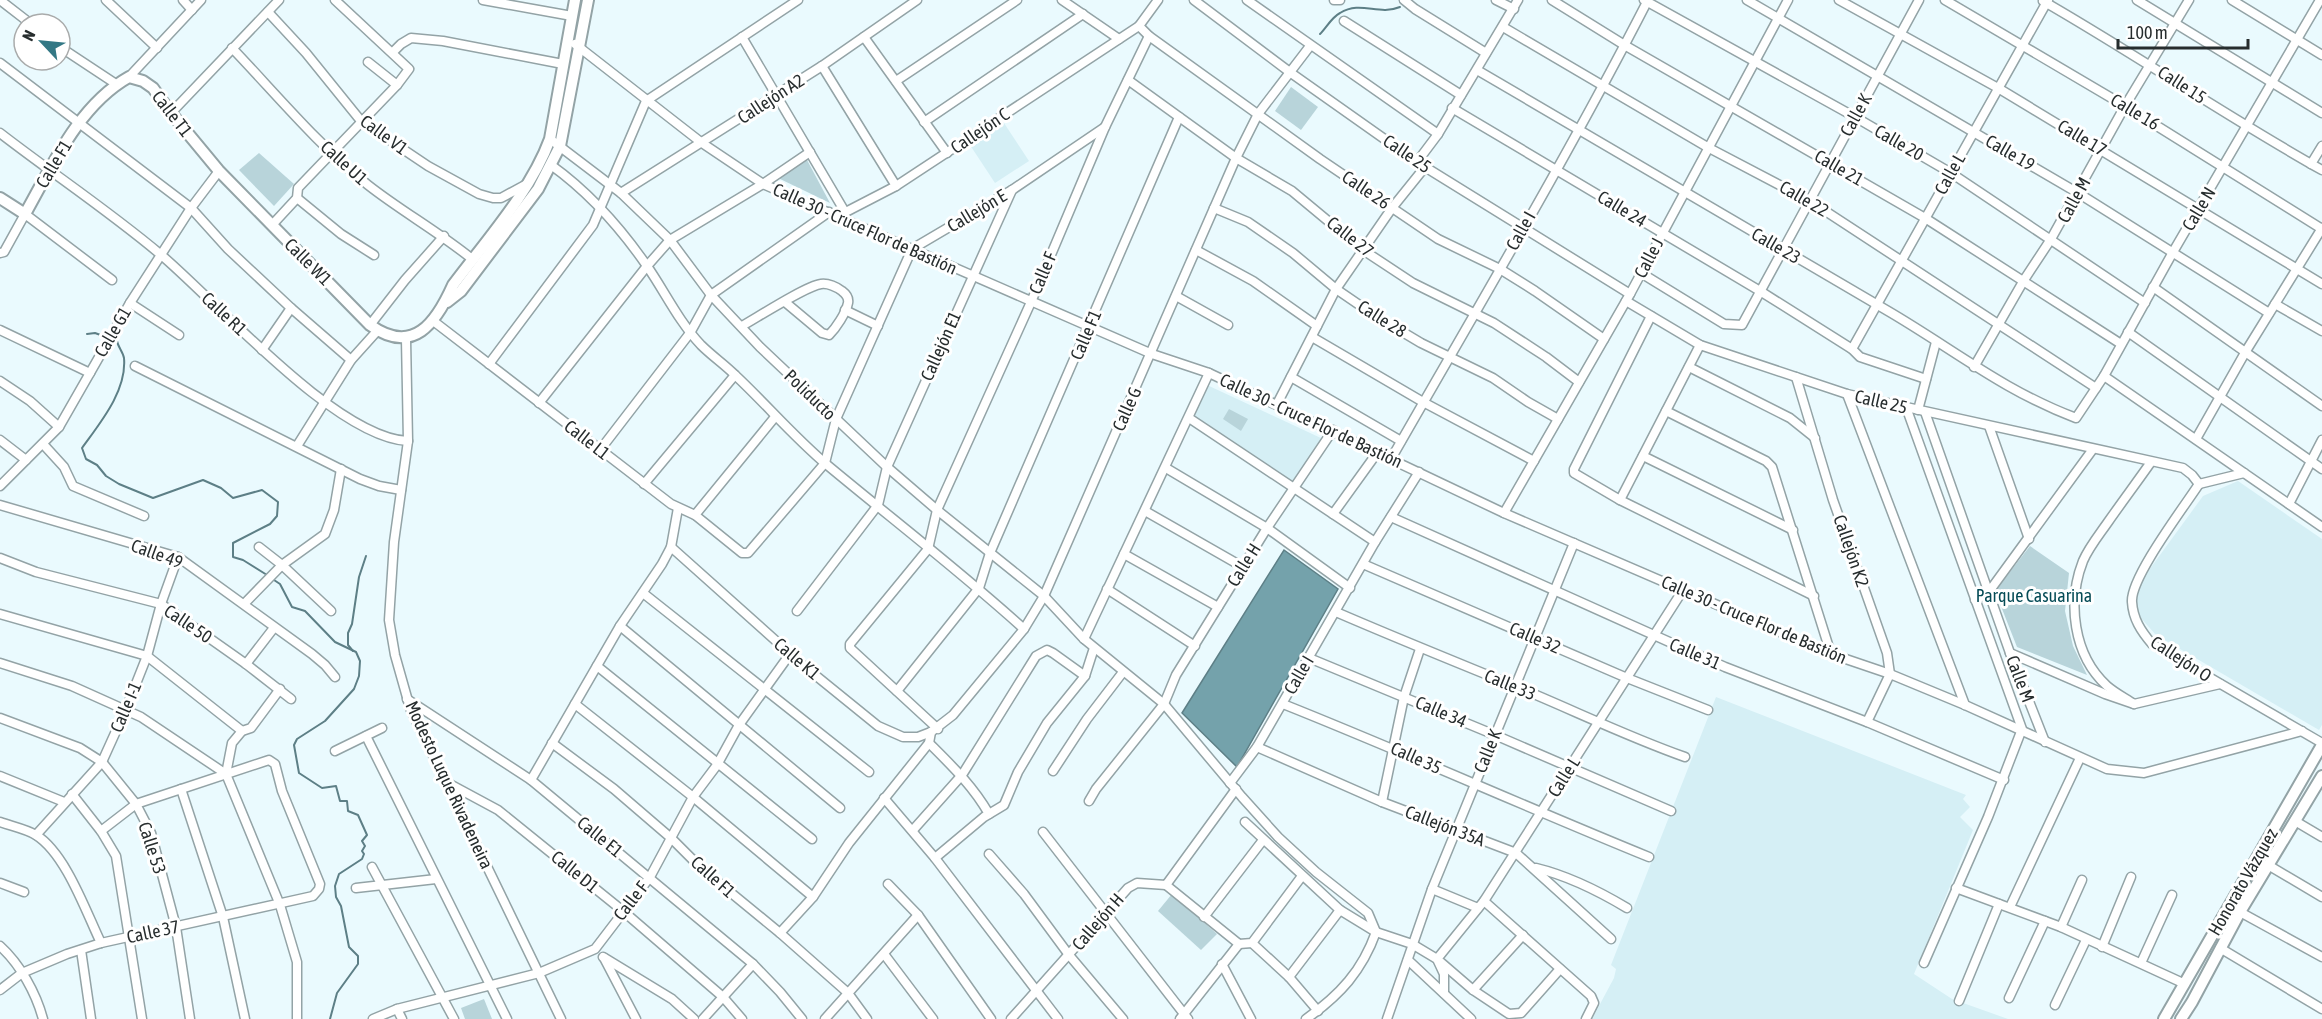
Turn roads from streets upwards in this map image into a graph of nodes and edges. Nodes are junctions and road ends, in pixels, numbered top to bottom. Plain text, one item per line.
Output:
1 (106, 0) edge
2 (183, 0) edge
3 (201, 0) edge
4 (279, 0) edge
5 (335, 0) edge
6 (483, 0) edge
7 (575, 0) edge
8 (588, 0) edge
9 (798, 0) edge
10 (917, 0) edge
11 (1017, 0) edge
12 (1062, 0) edge
13 (1194, 0) edge
14 (1247, 0) edge
15 (1334, 0) edge
16 (1340, 0) edge
17 (1404, 0) edge
18 (1496, 0) edge
19 (1518, 0) edge
20 (1551, 0) edge
21 (1747, 0) edge
22 (1788, 0) edge
23 (1839, 0) edge
24 (1919, 0) edge
25 (1945, 0) edge
26 (2137, 0) edge
27 (2189, 0) edge
28 (2232, 0) edge
29 (2320, 0) edge
30 (1155, 1) edge
31 (1646, 1) edge
32 (2045, 1) edge
33 (2, 2) edge
34 (1514, 9) junction
35 (192, 10) junction
36 (15, 12) edge
37 (268, 12) junction
38 (1083, 14) junction
39 (572, 16) junction
40 (1778, 19) junction
41 (1344, 21) dead end
42 (2176, 24) junction
43 (1139, 26) junction
44 (1503, 27) junction
45 (1901, 33) junction
46 (1149, 36) junction
47 (742, 37) junction
48 (864, 37) junction
49 (568, 38) junction
50 (1119, 39) junction
51 (2296, 40) junction
52 (2022, 45) junction
53 (1310, 46) junction
54 (1626, 46) junction
55 (579, 47) junction
56 (157, 48) junction
57 (232, 48) junction
58 (393, 52) junction
59 (1486, 53) junction
60 (72, 55) edge
61 (2322, 55) edge
62 (368, 62) dead end
63 (1755, 62) junction
64 (0, 63) edge
65 (563, 64) junction
66 (2150, 64) junction
67 (822, 66) junction
68 (1477, 70) junction
69 (1291, 74) junction
70 (129, 77) junction
71 (1877, 77) junction
72 (1128, 80) junction
73 (896, 81) junction
74 (116, 84) junction
75 (2271, 84) junction
76 (397, 85) junction
77 (1602, 85) junction
78 (1998, 88) junction
79 (1461, 94) junction
80 (776, 95) junction
81 (646, 101) junction
82 (1731, 106) junction
83 (2125, 106) junction
84 (1452, 108) junction
85 (171, 113) junction
86 (2322, 113) edge
87 (1258, 114) junction
88 (1179, 117) junction
89 (1855, 117) junction
90 (361, 121) junction
91 (924, 122) junction
92 (79, 124) junction
93 (1105, 127) junction
94 (2247, 127) junction
95 (1577, 129) junction
96 (1973, 132) junction
97 (0, 133) edge
98 (1438, 134) junction
99 (550, 140) junction
100 (702, 143) junction
101 (560, 146) junction
102 (2322, 146) edge
103 (1708, 148) junction
104 (2101, 149) junction
105 (810, 152) junction
106 (947, 153) junction
107 (332, 154) junction
108 (1236, 158) junction
109 (1830, 162) junction
110 (1421, 164) junction
111 (2312, 164) junction
112 (551, 165) junction
113 (2223, 168) junction
114 (1555, 169) junction
115 (2322, 170) edge
116 (49, 171) junction
117 (219, 171) junction
118 (1951, 173) junction
119 (531, 180) junction
120 (763, 184) junction
121 (611, 185) junction
122 (896, 186) junction
123 (1012, 190) junction
124 (621, 193) junction
125 (1684, 193) junction
126 (2078, 194) junction
127 (0, 198) edge
128 (297, 198) junction
129 (1810, 201) junction
130 (601, 207) junction
131 (191, 208) junction
132 (1214, 208) junction
133 (1392, 208) junction
134 (2200, 208) junction
135 (829, 212) junction
136 (25, 214) junction
137 (842, 214) junction
138 (1925, 218) junction
139 (272, 225) junction
140 (1524, 227) junction
141 (2322, 228) edge
142 (1663, 233) junction
143 (444, 237) junction
144 (2051, 239) junction
145 (670, 240) junction
146 (912, 249) junction
147 (1196, 250) junction
148 (1363, 250) junction
149 (1783, 250) junction
150 (2173, 252) junction
151 (2, 253) edge
152 (160, 254) junction
153 (374, 255) dead end
154 (472, 259) junction
155 (1902, 260) junction
156 (647, 266) junction
157 (1500, 269) junction
158 (2297, 269) junction
159 (1641, 273) junction
160 (972, 276) junction
161 (112, 280) dead end
162 (2024, 280) junction
163 (2322, 284) edge
164 (2153, 287) junction
165 (1336, 289) junction
166 (1760, 291) junction
167 (711, 295) junction
168 (1176, 296) junction
169 (1628, 297) junction
170 (785, 302) junction
171 (1031, 302) junction
172 (130, 303) junction
173 (2145, 303) junction
174 (444, 304) junction
175 (2275, 304) junction
176 (1877, 305) junction
177 (291, 308) junction
178 (845, 310) junction
179 (1474, 313) junction
180 (2269, 313) junction
181 (1651, 316) junction
182 (432, 320) junction
183 (1999, 324) junction
184 (1228, 325) dead end
185 (742, 326) junction
186 (878, 326) junction
187 (1317, 326) junction
188 (1090, 327) junction
189 (374, 328) junction
190 (0, 330) edge
191 (2322, 331) edge
192 (2128, 332) junction
193 (690, 333) junction
194 (179, 335) dead end
195 (1312, 337) junction
196 (406, 339) junction
197 (1604, 339) junction
198 (1936, 342) junction
199 (2121, 344) junction
200 (1700, 345) junction
201 (1852, 349) junction
202 (262, 350) junction
203 (2246, 351) junction
204 (1152, 354) junction
205 (1449, 357) junction
206 (351, 360) junction
207 (489, 364) junction
208 (135, 366) dead end
209 (1689, 367) junction
210 (1974, 367) junction
211 (90, 373) junction
212 (1209, 373) junction
213 (735, 375) junction
214 (2104, 376) junction
215 (1291, 377) junction
216 (1796, 377) junction
217 (1926, 379) junction
218 (0, 381) edge
219 (1579, 382) junction
220 (2096, 388) junction
221 (1847, 394) junction
222 (2220, 397) junction
223 (325, 401) junction
224 (1423, 402) junction
225 (539, 403) junction
226 (1277, 404) junction
227 (2322, 406) edge
228 (1906, 407) junction
229 (1666, 411) junction
230 (1922, 411) junction
231 (775, 417) junction
232 (1189, 418) junction
233 (2076, 418) joint
234 (836, 419) junction
235 (1558, 419) junction
236 (1989, 426) junction
237 (59, 428) junction
238 (1333, 430) junction
239 (1815, 438) junction
240 (0, 440) edge
241 (2196, 440) junction
242 (2322, 440) edge
243 (408, 441) junction
244 (1401, 441) junction
245 (43, 444) junction
246 (297, 446) junction
247 (2093, 449) junction
248 (600, 450) junction
249 (1377, 453) junction
250 (1643, 456) junction
251 (1391, 459) junction
252 (26, 460) junction
253 (1534, 461) junction
254 (2151, 462) junction
255 (2311, 462) junction
256 (825, 463) junction
257 (887, 467) junction
258 (1166, 468) junction
259 (341, 469) junction
260 (2322, 469) edge
261 (1419, 472) junction
262 (2244, 473) junction
263 (644, 484) junction
264 (2199, 484) junction
265 (0, 486) edge
266 (1294, 489) junction
267 (401, 490) junction
268 (1620, 500) junction
269 (2289, 504) junction
270 (0, 505) edge
271 (878, 505) junction
272 (678, 508) junction
273 (937, 510) junction
274 (1145, 511) junction
275 (1504, 513) junction
276 (1333, 514) junction
277 (695, 515) junction
278 (144, 516) dead end
279 (1391, 517) junction
280 (2322, 527) edge
281 (1267, 528) junction
282 (1792, 530) junction
283 (2029, 539) junction
284 (1375, 542) junction
285 (1574, 543) junction
286 (671, 546) junction
287 (259, 548) dead end
288 (928, 549) junction
289 (990, 553) junction
290 (1124, 554) junction
291 (178, 557) junction
292 (0, 558) edge
293 (1364, 564) junction
294 (282, 565) junction
295 (1243, 567) junction
296 (979, 588) junction
297 (1350, 588) junction
298 (1107, 589) junction
299 (1554, 590) junction
300 (1683, 590) junction
301 (643, 593) junction
302 (1988, 593) junction
303 (1044, 596) junction
304 (1814, 596) junction
305 (1976, 600) junction
306 (161, 604) junction
307 (244, 604) junction
308 (1218, 608) junction
309 (331, 611) dead end
310 (798, 611) dead end
311 (1336, 612) junction
312 (0, 614) edge
313 (620, 626) junction
314 (273, 628) junction
315 (1024, 629) junction
316 (1654, 636) junction
317 (1534, 638) junction
318 (1084, 639) junction
319 (1194, 646) junction
320 (1094, 648) junction
321 (1420, 649) junction
322 (2010, 653) junction
323 (790, 654) junction
324 (1831, 654) junction
325 (147, 656) junction
326 (1309, 658) junction
327 (0, 663) edge
328 (246, 664) junction
329 (597, 666) junction
330 (1122, 672) junction
331 (1890, 674) junction
332 (1085, 676) junction
333 (335, 677) dead end
334 (1627, 678) junction
335 (2220, 684) junction
336 (1515, 686) junction
337 (280, 689) junction
338 (765, 689) junction
339 (897, 691) junction
340 (1404, 697) junction
341 (291, 699) dead end
342 (407, 699) junction
343 (575, 704) junction
344 (1164, 704) junction
345 (1282, 704) junction
346 (2134, 704) junction
347 (1965, 705) junction
348 (126, 709) junction
349 (1708, 710) dead end
350 (0, 718) edge
351 (1599, 722) junction
352 (1867, 722) junction
353 (739, 725) junction
354 (382, 728) dead end
355 (2022, 729) junction
356 (242, 731) junction
357 (935, 731) junction
358 (2302, 731) junction
359 (1495, 735) junction
360 (366, 736) junction
361 (2045, 742) junction
362 (552, 743) junction
363 (928, 743) junction
364 (2322, 744) edge
365 (1257, 747) junction
366 (1394, 748) junction
367 (335, 751) dead end
368 (1685, 757) dead end
369 (2080, 758) junction
370 (102, 762) junction
371 (717, 765) junction
372 (1569, 768) junction
373 (1053, 771) dead end
374 (869, 772) dead end
375 (225, 774) junction
376 (962, 775) junction
377 (0, 776) edge
378 (2322, 776) edge
379 (531, 780) junction
380 (2004, 780) junction
381 (446, 782) junction
382 (1475, 784) junction
383 (1233, 786) junction
384 (181, 789) junction
385 (72, 794) junction
386 (693, 797) junction
387 (884, 798) junction
388 (1089, 801) dead end
389 (64, 802) junction
390 (1382, 802) junction
391 (136, 804) junction
392 (840, 808) dead end
393 (1671, 811) dead end
394 (1541, 813) junction
395 (989, 814) junction
396 (2295, 821) junction
397 (0, 822) edge
398 (1245, 822) dead end
399 (913, 830) junction
400 (101, 831) junction
401 (1456, 831) junction
402 (1043, 832) dead end
403 (36, 835) junction
404 (2322, 837) edge
405 (671, 838) junction
406 (812, 839) dead end
407 (1263, 840) junction
408 (1515, 853) junction
409 (988, 854) dead end
410 (1648, 857) dead end
411 (935, 858) junction
412 (2268, 865) junction
413 (372, 867) dead end
414 (1532, 867) junction
415 (1302, 876) junction
416 (650, 877) junction
417 (2131, 878) dead end
418 (436, 879) junction
419 (2082, 880) dead end
420 (0, 883) edge
421 (888, 884) dead end
422 (381, 885) junction
423 (1166, 885) junction
424 (356, 888) dead end
425 (1956, 888) junction
426 (1432, 889) junction
427 (24, 892) dead end
428 (2172, 895) dead end
429 (813, 897) junction
430 (2322, 897) edge
431 (2000, 904) junction
432 (280, 905) junction
433 (1481, 905) junction
434 (2010, 907) junction
435 (1627, 908) dead end
436 (1340, 910) junction
437 (622, 911) junction
438 (2240, 912) junction
439 (1106, 914) junction
440 (918, 915) junction
441 (223, 917) junction
442 (1204, 917) junction
443 (2045, 921) junction
444 (176, 927) junction
445 (2061, 927) junction
446 (1376, 932) junction
447 (780, 933) junction
448 (1523, 935) junction
449 (129, 937) junction
450 (1611, 939) dead end
451 (2086, 940) junction
452 (101, 943) junction
453 (1252, 943) junction
454 (1239, 944) junction
455 (1412, 944) junction
456 (0, 946) edge
457 (2102, 947) junction
458 (2220, 948) junction
459 (595, 949) junction
460 (81, 950) junction
461 (884, 954) junction
462 (1070, 955) junction
463 (603, 957) junction
464 (2322, 957) edge
465 (1437, 959) junction
466 (1408, 960) junction
467 (1924, 963) dead end
468 (2141, 963) junction
469 (753, 964) junction
470 (1222, 964) junction
471 (1560, 969) junction
472 (22, 973) junction
473 (539, 973) junction
474 (1289, 977) junction
475 (2186, 984) junction
476 (491, 985) junction
477 (0, 990) edge
478 (1473, 990) junction
479 (1036, 992) junction
480 (848, 993) junction
481 (1444, 993) junction
482 (443, 997) junction
483 (723, 997) junction
484 (2009, 998) dead end
485 (1959, 1001) dead end
486 (2055, 1005) dead end
487 (397, 1009) junction
488 (2322, 1009) edge
489 (1318, 1011) junction
490 (1184, 1017) edge
491 (704, 1018) edge
492 (44, 1019) edge
493 (91, 1019) edge
494 (142, 1019) edge
495 (190, 1019) edge
496 (245, 1019) edge
497 (297, 1019) edge
498 (373, 1019) edge
499 (402, 1019) edge
500 (454, 1019) edge
501 (507, 1019) edge
502 (561, 1019) edge
503 (636, 1019) edge
504 (694, 1019) edge
505 (742, 1019) edge
506 (802, 1019) edge
507 (825, 1019) edge
508 (867, 1019) edge
509 (933, 1019) edge
510 (991, 1019) edge
511 (1011, 1019) edge
512 (1058, 1019) edge
513 (1123, 1019) edge
514 (1251, 1019) edge
515 (1306, 1019) edge
516 (1387, 1019) edge
517 (1471, 1019) edge
518 (1586, 1019) edge
519 (2164, 1019) edge
520 (2181, 1019) edge

1 - 56 street
2 - 35 street
3 - 35 street
4 - 37 street
5 - 58 street
6 - 39 street
7 - 39 street
8 - 55 street
9 - 47 street
10 - 48 street, Callejón A2
11 - 73 street
12 - 38 street
13 - 69 street, Calle 25
14 - 53 street
15 - 16 street
17 - 59 street
18 - 34 street
19 - 34 street
20 - 54 street, Calle 21
21 - 40 street, Calle 19
22 - 40 street, Calle J
23 - 45 street, Calle 17
24 - 45 street, Calle K
25 - 52 street, Calle 16
26 - 42 street
27 - 42 street, Calle M
28 - 51 street
29 - 51 street, Calle N
30 - 43 street
31 - 54 street, Calle I
31 - 63 street, Calle 20
32 - 52 street, Calle L
32 - 66 street, Calle 15
33 - 36 street
34 - 44 street
35 - 56 street
37 - 57 street
37 - 90 street, Calle V1
38 - 50 street
38 - 91 street
39 - 49 street
40 - 63 street, Calle J
40 - 71 street, Calle 19
41 - 79 street
42 - 66 street, Calle M
42 - 75 street
43 - 46 street, Calle 26
43 - 50 street
44 - 59 street
44 - 77 street, Calle 22
45 - 71 street, Calle K
45 - 78 street, Calle 17
46 - 72 street, Calle F
46 - 87 street, Calle 26
47 - 80 street
47 - 81 street
48 - 67 street, Callejón A2
48 - 73 street
49 - 55 street, Calle 30 - Cruce Flor de Bastión
49 - 65 street
50 - 106 street, Callejón C
51 - 61 street
51 - 75 street, Calle N
52 - 78 street, Calle L
52 - 83 street, Calle 16
53 - 69 street, Calle G
53 - 98 street
54 - 77 street, Calle I
54 - 82 street, Calle 21
55 - 81 street, Calle 30 - Cruce Flor de Bastión
55 - 101 street
56 - 70 street
57 - 85 street
57 - 107 street, Calle U1
58 - 65 street
58 - 76 street
59 - 68 street
60 - 74 street
62 - 76 street
63 - 82 street, Calle J
63 - 89 street, Calle 20
64 - 92 street
65 - 99 street
66 - 83 street, Calle M
66 - 94 street, Calle 15
67 - 80 street, Callejón A2
67 - 122 street
68 - 79 street
68 - 95 street, Calle 23
69 - 87 street, Calle G
69 - 110 street, Calle 25
70 - 74 street
70 - 85 street, Calle T1
71 - 89 street, Calle K
71 - 96 street, Calle 19
72 - 88 street, Calle 27
72 - 93 street, Calle F
73 - 91 street
74 - 92 street, Calle F1
75 - 86 street
75 - 94 street, Calle N
76 - 90 street
77 - 95 street, Calle I
77 - 103 street, Calle 22
78 - 96 street, Calle L
78 - 104 street, Calle 17
79 - 84 street
80 - 100 street, Callejón A2
80 - 105 street
81 - 100 street, Calle 30 - Cruce Flor de Bastión
81 - 121 street
82 - 103 street, Calle J
82 - 109 street, Calle 21
83 - 104 street, Calle M
83 - 113 street, Calle 16
84 - 98 street
84 - 114 street, Calle 24
85 - 117 street, Calle T1
87 - 108 street, Calle G
87 - 133 street, Calle 26
88 - 108 street, Calle 27
88 - 188 street, Calle F1
89 - 109 street, Calle K
89 - 118 street, Calle 20
90 - 107 street
90 - 119 street, Calle V1
91 - 106 street
92 - 116 street, Calle F1
92 - 131 street
93 - 123 street, Callejón E
93 - 171 street, Calle F
94 - 111 street, Calle 15
94 - 113 street, Calle N
95 - 114 street, Calle I
95 - 125 street, Calle 23
96 - 118 street, Calle L
96 - 126 street, Calle 19
97 - 116 street, Calle R1
98 - 110 street
99 - 101 street, Poliducto
99 - 119 street
100 - 120 street, Calle 30 - Cruce Flor de Bastión
100 - 124 street, Callejón A2
101 - 112 street
101 - 121 street, Poliducto
102 - 111 street
103 - 125 street, Calle J
103 - 129 street, Calle 22
104 - 126 street, Calle M
104 - 134 street, Calle 17
105 - 120 street
105 - 137 street
106 - 122 street, Callejón C
107 - 128 street
107 - 143 street, Calle U1
108 - 132 street, Calle G
108 - 148 street, Calle 27
109 - 129 street, Calle K
109 - 138 street, Calle 21
110 - 133 street
110 - 140 street, Calle 25
111 - 115 street, Calle 15
112 - 130 street
112 - 174 street
113 - 134 street, Calle N
113 - 141 street, Calle 16
114 - 140 street, Calle I
114 - 142 street, Calle 24
116 - 136 street, Calle F1
116 - 152 street, Calle R1
117 - 131 street, Calle G1
117 - 139 street, Calle W1
118 - 138 street, Calle L
118 - 144 street, Calle 20
119 - 154 street
120 - 135 street, Calle 30 - Cruce Flor de Bastión
120 - 145 street
121 - 124 street, Poliducto
121 - 130 street
122 - 137 street, Callejón C
123 - 146 street, Callejón E
123 - 160 street, Callejón E1
124 - 145 street, Poliducto
125 - 142 street, Calle J
125 - 149 street, Calle 23
126 - 144 street, Calle M
126 - 150 street, Calle 19
127 - 136 street
128 - 139 street
128 - 153 street
129 - 149 street, Calle K
129 - 155 street, Calle 22
130 - 156 street
130 - 207 street
131 - 152 street, Calle G1
131 - 177 street
132 - 147 street, Calle G
132 - 165 street, Calle 28
133 - 148 street
133 - 157 street, Calle 26
134 - 150 street, Calle N
134 - 158 street, Calle 17
135 - 137 street, Calle 30 - Cruce Flor de Bastión
135 - 167 street
136 - 151 street, Calle F1
136 - 161 street
137 - 146 street, Calle 30 - Cruce Flor de Bastión
138 - 155 street, Calle L
138 - 162 street, Calle 21
139 - 189 street, Calle W1
140 - 157 street, Calle I
140 - 169 street, Calle 25
141 - 158 street
142 - 159 street, Calle J
142 - 166 street, Calle 24
143 - 154 street, Calle U1
143 - 189 street
144 - 162 street, Calle M
144 - 173 street, Calle 20
145 - 156 street
145 - 167 street, Poliducto
146 - 160 street, Calle 30 - Cruce Flor de Bastión
146 - 186 street
147 - 168 street, Calle G
147 - 187 street
148 - 165 street
148 - 179 street, Calle 27
149 - 166 street, Calle K
149 - 176 street, Calle 23
150 - 164 street, Calle N
150 - 180 street, Calle 19
152 - 172 street, Calle G1
152 - 202 street, Calle R1
154 - 174 street
155 - 176 street, Calle L
155 - 183 street, Calle 22
156 - 193 street
156 - 225 street
157 - 179 street, Calle I
157 - 197 street, Calle 26
158 - 163 street, Calle 17
158 - 175 street
159 - 166 street, Calle K
159 - 169 street, Calle J
160 - 171 street, Calle 30 - Cruce Flor de Bastión
160 - 257 street, Callejón E1
162 - 183 street, Calle M
162 - 199 street, Calle 21
164 - 173 street, Calle N
164 - 203 street
165 - 187 street
165 - 205 street, Calle 28
166 - 201 street, Calle 24
167 - 185 street, Poliducto
167 - 193 street
168 - 184 street
168 - 204 street, Calle G
169 - 181 street, Calle 25
169 - 197 street, Calle J
170 - 178 street
170 - 178 street
170 - 185 street
171 - 188 street, Calle 30 - Cruce Flor de Bastión
171 - 273 street, Calle F
172 - 194 street
172 - 211 street, Calle G1
173 - 192 street, Calle N
174 - 182 street
175 - 180 street
175 - 191 street
176 - 198 street, Calle 23
176 - 201 street, Calle L
177 - 202 street
177 - 206 street
178 - 186 street
179 - 205 street, Calle I
179 - 219 street, Calle 27
180 - 203 street
181 - 200 street, Calle 25
181 - 268 street
182 - 196 street
182 - 207 street, Calle L1
183 - 210 street, Calle M
183 - 220 street, Calle 22
185 - 234 street, Poliducto
186 - 234 street
187 - 195 street
188 - 204 street, Calle 30 - Cruce Flor de Bastión
188 - 289 street, Calle F1
189 - 196 street, Calle W1
189 - 206 street
190 - 211 street
192 - 199 street, Calle N
192 - 222 street
193 - 213 street
193 - 248 street
195 - 215 street
195 - 224 street
196 - 243 street, Modesto Luque Rivadeneira
197 - 219 street, Calle J
198 - 210 street, Calle 23
198 - 217 street
199 - 214 street, Calle N
200 - 209 street
200 - 216 street, Calle 25
201 - 217 street, Calle 25
202 - 223 street, Calle R1
203 - 222 street
203 - 227 street
204 - 212 street, Calle 30 - Cruce Flor de Bastión
204 - 303 street, Calle G
205 - 224 street, Calle I
205 - 235 street, Calle 28
206 - 223 street
207 - 225 street, Calle L1
208 - 246 street
209 - 229 street
209 - 239 street
210 - 233 street, Calle 23
211 - 237 street, Calle G1
212 - 226 street, Calle 30 - Cruce Flor de Bastión
212 - 232 street
213 - 231 street
213 - 263 street
214 - 220 street, Calle N
214 - 241 street
215 - 226 street
215 - 244 street
216 - 221 street, Calle 25
216 - 239 street, Callejón K2
217 - 230 street
218 - 237 street
219 - 235 street, Calle J
220 - 233 street, Calle N
221 - 228 street, Calle 25
221 - 347 street
222 - 241 street
222 - 255 street
223 - 243 street, Calle R1
223 - 246 street
224 - 244 street, Calle I
224 - 253 street
225 - 248 street, Calle L1
226 - 238 street, Calle 30 - Cruce Flor de Bastión
228 - 230 street, Calle 25
228 - 305 street, Calle M
229 - 250 street
229 - 282 street
230 - 236 street, Calle 25
230 - 302 street, Calle M
231 - 256 street
231 - 277 street
232 - 258 street
232 - 266 street
234 - 256 street
234 - 257 street, Poliducto
235 - 253 street, Calle J
236 - 247 street, Calle 25
236 - 283 street
237 - 245 street, Calle G1
238 - 249 street, Calle 30 - Cruce Flor de Bastión
238 - 266 street, Calle H
239 - 331 street, Callejón K2
240 - 252 street
241 - 262 street
242 - 255 street
243 - 267 street, Modesto Luque Rivadeneira
244 - 251 street, Calle I
245 - 252 street, Calle G1
245 - 278 street
246 - 259 street
247 - 254 street, Calle 25
247 - 283 street
248 - 263 street, Calle L1
249 - 251 street, Calle 30 - Cruce Flor de Bastión
249 - 276 street
250 - 268 street
250 - 282 street
251 - 261 street, Calle 30 - Cruce Flor de Bastión
252 - 265 street, Calle G1
253 - 275 street, Calle J
254 - 264 street
254 - 346 street
255 - 260 street
255 - 269 street
256 - 271 street
256 - 277 street, Calle L1
257 - 271 street, Callejón E1
257 - 273 street, Poliducto
258 - 274 street
258 - 281 street
259 - 267 street
259 - 294 street
261 - 275 street, Calle 30 - Cruce Flor de Bastión
261 - 279 street, Calle I
262 - 264 street
262 - 269 street
263 - 272 street, Calle L1
264 - 335 street, Callejón O
266 - 276 street
266 - 281 street, Calle H
267 - 342 street, Modesto Luque Rivadeneira
268 - 304 street
269 - 280 street
270 - 291 street, Calle 49
271 - 288 street
271 - 310 street
272 - 277 street, Calle L1
272 - 286 street
273 - 288 street, Calle F
273 - 289 street, Poliducto
274 - 290 street
274 - 295 street
275 - 285 street, Calle 30 - Cruce Flor de Bastión
276 - 284 street
279 - 284 street, Calle I
279 - 299 street, Calle 31
281 - 295 street, Calle H
281 - 297 street
282 - 304 street
283 - 302 street
284 - 293 street, Calle I
285 - 299 street, Calle K
285 - 300 street, Calle 30 - Cruce Flor de Bastión
286 - 301 street
286 - 323 street, Calle K1
287 - 294 street
288 - 296 street
288 - 339 street
289 - 296 street, Calle F1
289 - 303 street, Poliducto
290 - 298 street
290 - 308 street
291 - 306 street, Calle I-1
291 - 307 street, Calle 49
292 - 306 street, Calle 50
293 - 297 street, Calle I
293 - 317 street, Calle 32
294 - 307 street
294 - 309 street
295 - 308 street, Calle H
296 - 315 street
296 - 339 street
297 - 311 street, Calle I
298 - 318 street
298 - 319 street
299 - 316 street, Calle 31
299 - 317 street, Calle K
300 - 316 street, Calle L
300 - 324 street, Calle 30 - Cruce Flor de Bastión
301 - 313 street
301 - 338 street
302 - 305 street
302 - 322 street, Calle M
303 - 315 street, Calle G
303 - 318 street, Poliducto
304 - 324 street
305 - 355 street, Calle M
306 - 325 street, Calle I-1
306 - 328 street, Calle 50
307 - 314 street, Calle 49
308 - 319 street, Calle H
311 - 321 street, Calle 33
311 - 326 street, Calle I
312 - 325 street
313 - 329 street
313 - 353 street
314 - 328 street
314 - 333 street, Calle 49
315 - 357 street, Calle G
316 - 334 street, Calle L
316 - 352 street, Calle 31
317 - 334 street, Calle 32
317 - 336 street, Calle K
318 - 320 street, Poliducto
319 - 344 street, Calle H
320 - 330 street, Poliducto
320 - 332 street
321 - 336 street, Calle 33
321 - 340 street
322 - 346 street
322 - 361 street, Calle M
323 - 338 street, Calle F
323 - 357 street, Calle K1
324 - 331 street, Calle 30 - Cruce Flor de Bastión
325 - 348 street, Calle I-1
325 - 356 street
326 - 340 street, Calle 34
326 - 345 street, Calle I
327 - 348 street
328 - 337 street, Calle 50
329 - 343 street
329 - 371 street
330 - 344 street, Poliducto
330 - 373 street
331 - 347 street, Calle 30 - Cruce Flor de Bastión
331 - 352 street
332 - 376 street
332 - 395 street
334 - 349 street, Calle 32
334 - 351 street, Calle L
335 - 346 street
335 - 358 street, Callejón O
336 - 351 street, Calle 33
336 - 359 street, Calle K
337 - 341 street, Calle 50
337 - 356 street
338 - 353 street, Calle F
338 - 374 street
339 - 357 street
340 - 359 street, Calle 34
340 - 366 street
342 - 379 street, Calle E1
342 - 381 street, Modesto Luque Rivadeneira
343 - 362 street
343 - 386 street
344 - 383 street, Poliducto
344 - 388 street, Calle H
345 - 365 street, Calle I
345 - 366 street, Calle 35
347 - 355 street, Calle 30 - Cruce Flor de Bastión
348 - 370 street, Calle I-1
348 - 375 street
350 - 370 street, Calle 53
351 - 368 street, Calle 33
351 - 372 street, Calle L
352 - 380 street, Calle 31
353 - 371 street, Calle F
353 - 392 street
354 - 360 street
355 - 361 street, Calle 30 - Cruce Flor de Bastión
355 - 380 street
356 - 375 street
357 - 363 street, Calle G
358 - 364 street, Callejón O
358 - 369 street, Calle 30 - Cruce Flor de Bastión
359 - 372 street, Calle 34
359 - 382 street, Calle K
360 - 367 street
360 - 418 street
361 - 369 street, Calle 30 - Cruce Flor de Bastión
362 - 379 street
362 - 405 street, Calle F1
363 - 376 street
363 - 387 street, Calle G
364 - 475 street, Honorato Vázquez
365 - 383 street, Calle I
365 - 390 street, Callejón 35A
366 - 382 street, Calle 35
366 - 390 street
369 - 434 street
370 - 385 street, Calle I-1
370 - 391 street, Calle 53
371 - 386 street, Calle F
371 - 406 street
372 - 393 street, Calle 34
372 - 394 street, Calle L
375 - 384 street
375 - 432 street
375 - 432 street, Calle 37
376 - 395 street
376 - 399 street
377 - 389 street
378 - 396 street, Honorato Vázquez
379 - 416 street, Calle E1
380 - 425 street
381 - 437 street, Calle D1
381 - 473 street, Modesto Luque Rivadeneira
382 - 394 street, Calle 35
382 - 401 street, Calle K
383 - 423 street
383 - 446 street, Poliducto
384 - 391 street
384 - 441 street
385 - 389 street, Calle I-1
385 - 400 street
386 - 405 street, Calle F
386 - 429 street
387 - 399 street
387 - 429 street, Calle G
389 - 403 street, Calle I-1
390 - 401 street, Callejón 35A
391 - 400 street
391 - 444 street, Calle 53
394 - 408 street, Calle L
394 - 410 street, Calle 35
395 - 411 street
396 - 404 street
396 - 412 street, Honorato Vázquez
397 - 403 street
398 - 407 street
399 - 411 street
400 - 449 street
401 - 408 street, Callejón 35A
401 - 426 street, Calle K
402 - 439 street
403 - 452 street
405 - 416 street, Calle F
405 - 447 street, Calle F1
407 - 415 street
407 - 442 street
408 - 414 street, Callejón 35A
408 - 433 street, Calle L
409 - 462 street
411 - 479 street
412 - 430 street
412 - 438 street, Honorato Vázquez
413 - 422 street
414 - 435 street
414 - 450 street, Callejón 35A
415 - 436 street
415 - 453 street
416 - 437 street, Calle F
416 - 469 street, Calle E1
417 - 457 street
418 - 422 street
418 - 476 street
419 - 445 street
420 - 427 street
421 - 440 street
422 - 424 street
422 - 482 street
423 - 439 street, Callejón H
423 - 442 street
425 - 431 street
425 - 467 street
426 - 433 street
426 - 455 street, Calle K
428 - 468 street
429 - 447 street, Calle G
431 - 434 street
431 - 485 street
432 - 441 street, Calle 37
432 - 497 street
433 - 448 street
433 - 465 street, Calle L
434 - 443 street
436 - 446 street
436 - 474 street
437 - 459 street, Calle F
437 - 483 street, Calle D1
438 - 458 street, Honorato Vázquez
438 - 464 street
439 - 462 street, Callejón H
439 - 490 street
440 - 461 street
440 - 510 street
441 - 444 street, Calle 37
441 - 496 street
442 - 454 street
443 - 445 street
443 - 484 street
444 - 449 street, Calle 37
444 - 495 street, Calle 53
445 - 451 street
446 - 455 street
446 - 489 street
447 - 480 street, Calle F1
448 - 471 street
448 - 478 street
449 - 452 street, Calle 37
449 - 494 street
451 - 457 street
451 - 486 street
452 - 460 street, Calle 37
453 - 454 street
453 - 474 street
454 - 470 street
455 - 465 street
455 - 466 street, Calle K
456 - 472 street
457 - 468 street
458 - 488 street
458 - 520 street, Honorato Vázquez
459 - 463 street
459 - 473 street
460 - 472 street, Calle 37
460 - 493 street
461 - 480 street
461 - 509 street
462 - 479 street, Callejón H
462 - 513 street
463 - 503 street
463 - 504 street
465 - 478 street
465 - 481 street
466 - 481 street
466 - 516 street, Calle K
468 - 475 street
469 - 483 street
469 - 506 street, Calle E1
470 - 490 street
470 - 514 street
471 - 478 street
471 - 518 street
472 - 477 street, Calle 37
472 - 492 street
473 - 476 street
473 - 502 street, Modesto Luque Rivadeneira
474 - 489 street
475 - 519 street, Honorato Vázquez
476 - 482 street
476 - 501 street
479 - 511 street, Callejón H
479 - 512 street
480 - 507 street
480 - 508 street, Calle F1
481 - 517 street
482 - 487 street
482 - 500 street
483 - 491 street
483 - 505 street, Calle D1
487 - 498 street
487 - 499 street
489 - 515 street

